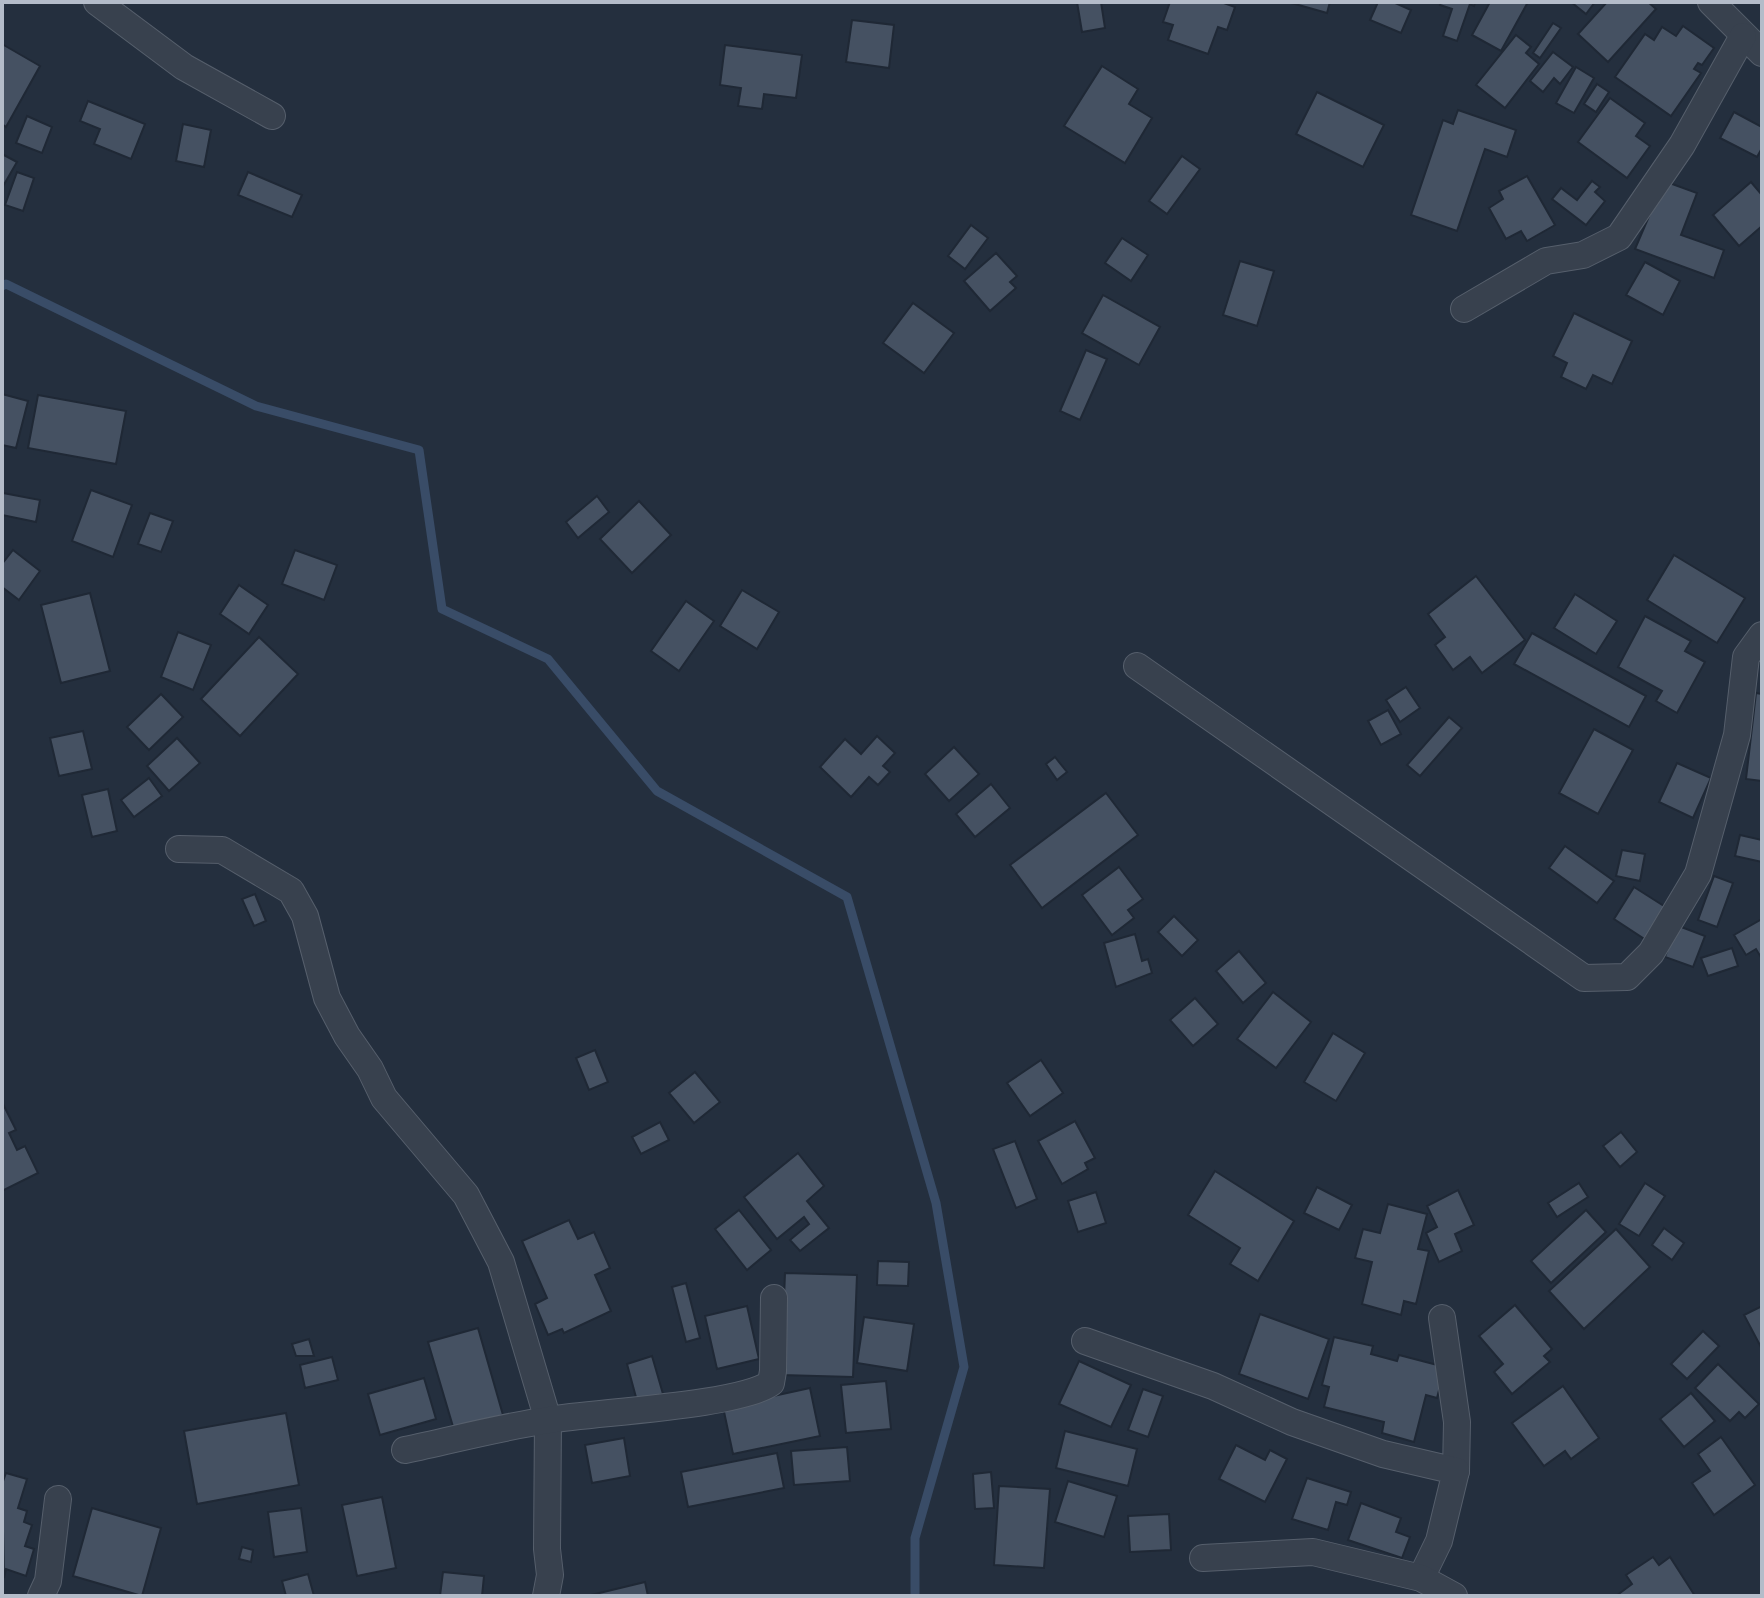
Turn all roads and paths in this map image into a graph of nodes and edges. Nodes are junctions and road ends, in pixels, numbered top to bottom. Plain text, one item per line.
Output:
1 (97, 2) edge
2 (1711, 2) edge
3 (1752, 44) edge
4 (272, 116) dead end
5 (1464, 309) dead end
6 (1762, 635) edge
7 (1137, 666) dead end
8 (179, 849) dead end
9 (774, 1298) dead end
10 (1442, 1318) dead end
11 (1085, 1341) dead end
12 (548, 1420) junction
13 (405, 1450) dead end
14 (1456, 1471) junction
15 (58, 1499) dead end
16 (1203, 1558) dead end
17 (1421, 1578) junction
18 (41, 1596) edge
19 (546, 1596) edge
20 (1454, 1596) edge

1 - 4 street
2 - 3 street
3 - 5 street
6 - 7 street
8 - 12 street
9 - 12 street
10 - 14 street
11 - 14 street
12 - 13 street
12 - 19 street
14 - 17 street
15 - 18 street
16 - 17 street
17 - 20 street

